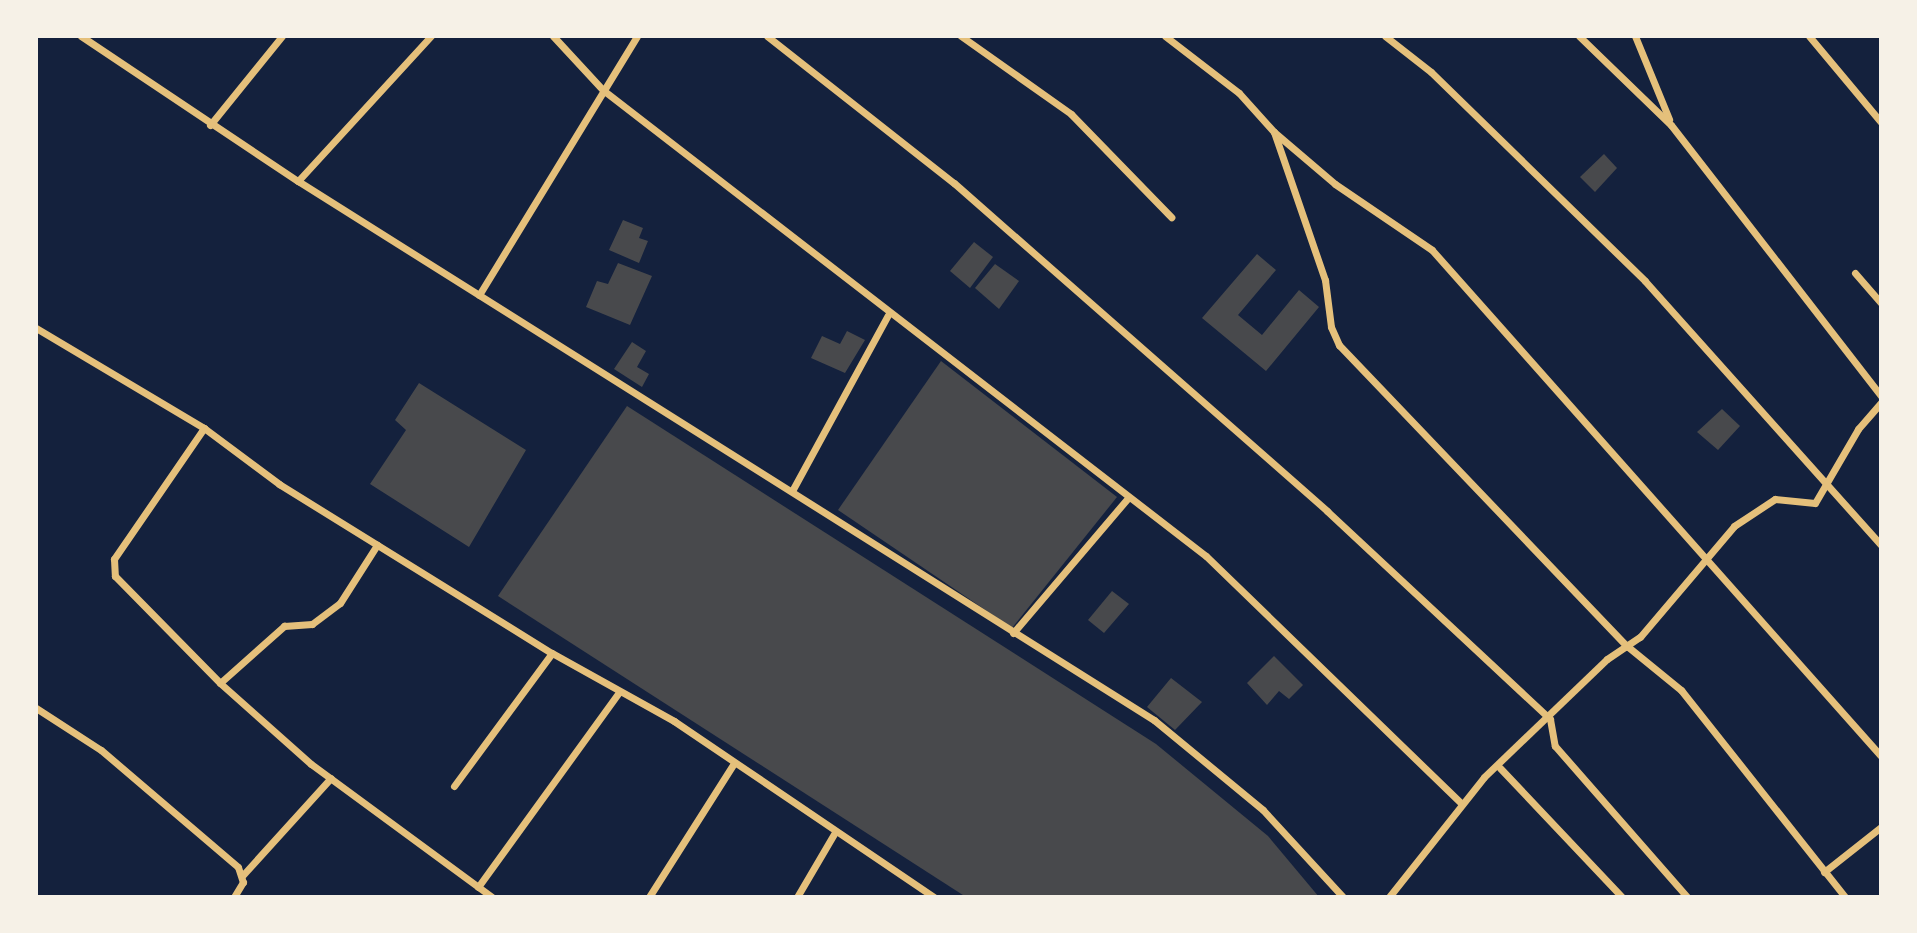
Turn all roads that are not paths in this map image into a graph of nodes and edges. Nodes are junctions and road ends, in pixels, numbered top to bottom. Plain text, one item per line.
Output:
1 (81, 36) edge
2 (100, 36) edge
3 (282, 36) edge
4 (431, 36) edge
5 (553, 36) edge
6 (637, 36) edge
7 (767, 36) edge
8 (961, 36) edge
9 (1165, 36) edge
10 (1385, 36) edge
11 (1579, 36) edge
12 (1635, 36) edge
13 (1809, 36) edge
14 (93, 42) junction
15 (603, 90) junction
16 (1881, 122) edge
17 (210, 125) junction
18 (1671, 125) junction
19 (1274, 132) junction
20 (298, 181) junction
21 (1171, 217) dead end
22 (1855, 273) dead end
23 (479, 295) junction
24 (1881, 303) edge
25 (888, 315) junction
26 (36, 328) edge
27 (1881, 396) edge
28 (1881, 403) edge
29 (204, 428) junction
30 (1830, 485) junction
31 (792, 491) junction
32 (1128, 498) junction
33 (377, 545) junction
34 (1881, 545) edge
35 (1708, 556) junction
36 (1013, 633) junction
37 (1627, 646) junction
38 (552, 653) junction
39 (220, 683) junction
40 (619, 692) junction
41 (36, 708) edge
42 (1550, 719) junction
43 (1881, 756) edge
44 (734, 763) junction
45 (1500, 768) junction
46 (331, 778) junction
47 (454, 786) dead end
48 (1461, 803) junction
49 (1881, 827) edge
50 (834, 834) junction
51 (1824, 872) junction
52 (242, 876) junction
53 (478, 887) junction
54 (234, 897) edge
55 (492, 897) edge
56 (649, 897) edge
57 (797, 897) edge
58 (934, 897) edge
59 (1343, 897) edge
60 (1389, 897) edge
61 (1622, 897) edge
62 (1687, 897) edge
63 (1845, 897) edge

1 - 14 street
2 - 14 street
3 - 17 street
4 - 20 street
5 - 15 street
6 - 15 street
7 - 42 street
8 - 21 street
9 - 19 street
10 - 30 street
11 - 18 street
12 - 18 street
13 - 16 street
14 - 17 street
15 - 23 street
15 - 25 street
17 - 20 street
18 - 27 street
19 - 35 street
19 - 37 street
20 - 23 street
22 - 24 street
23 - 31 street
25 - 31 street
25 - 32 street
26 - 29 street
28 - 30 street
29 - 33 street
29 - 39 street
30 - 34 street
30 - 35 street
31 - 36 street
32 - 36 street
32 - 48 street
33 - 38 street
33 - 39 street
35 - 37 street
35 - 43 street
36 - 59 street
37 - 42 street
37 - 51 street
38 - 40 street
38 - 47 street
39 - 46 street
40 - 44 street
40 - 53 street
41 - 52 street
42 - 45 street
42 - 62 street
44 - 50 street
44 - 56 street
45 - 48 street
45 - 61 street
46 - 52 street
46 - 53 street
48 - 60 street
49 - 51 street
50 - 57 street
50 - 58 street
51 - 63 street
52 - 54 street
53 - 55 street

